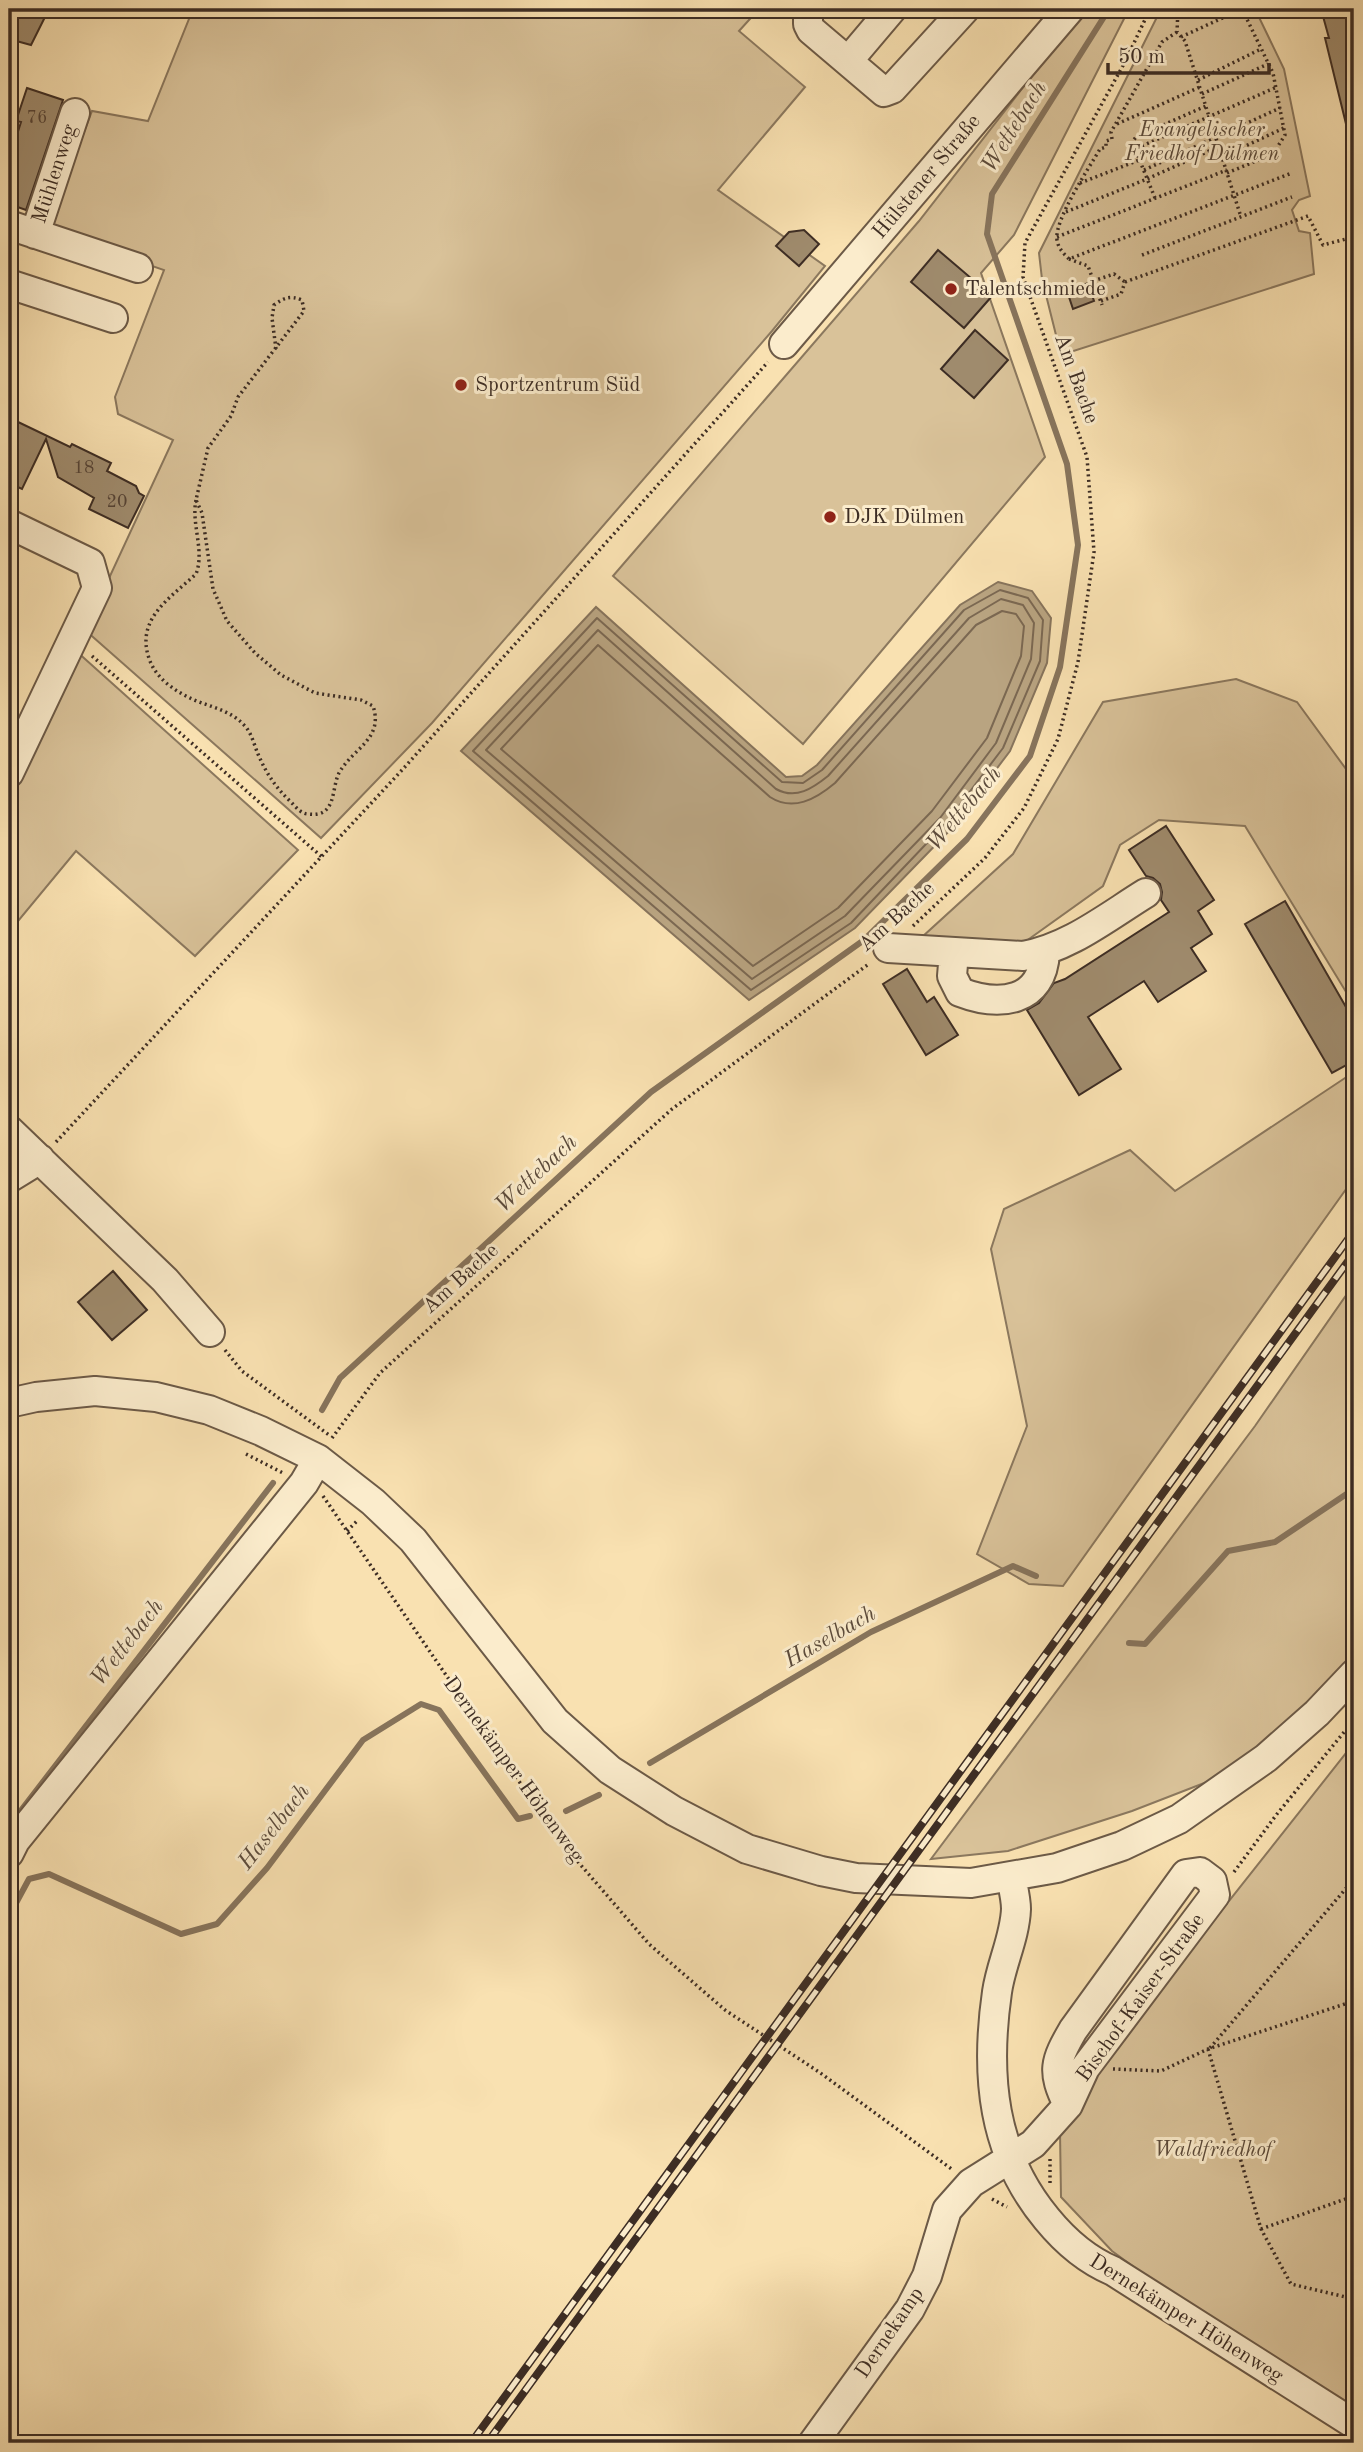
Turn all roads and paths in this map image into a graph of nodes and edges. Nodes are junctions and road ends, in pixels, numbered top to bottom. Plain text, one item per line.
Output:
1 (810, 9) edge
2 (892, 9) edge
3 (965, 9) edge
4 (1070, 9) edge
5 (1150, 9) edge
6 (1178, 9) edge
7 (1196, 9) edge
8 (1242, 9) edge
9 (1178, 17) junction
10 (1177, 32) junction
11 (1181, 37) junction
12 (1261, 49) junction
13 (848, 61) junction
14 (1268, 64) junction
15 (1198, 80) junction
16 (1200, 87) junction
17 (1277, 87) junction
18 (1202, 94) junction
19 (1206, 106) junction
20 (1280, 108) junction
21 (75, 113) dead end
22 (1210, 118) junction
23 (1116, 124) junction
24 (1284, 128) junction
25 (1216, 136) junction
26 (1219, 146) junction
27 (1135, 149) junction
28 (1222, 157) junction
29 (1139, 160) junction
30 (1144, 170) junction
31 (1227, 172) junction
32 (1293, 173) dead end
33 (1147, 179) junction
34 (1080, 183) junction
35 (1235, 195) junction
36 (1293, 197) dead end
37 (1155, 198) junction
38 (1066, 212) junction
39 (1241, 217) junction
40 (9, 225) edge
41 (36, 234) junction
42 (1057, 237) junction
43 (1354, 237) edge
44 (1142, 255) dead end
45 (1069, 259) junction
46 (138, 268) dead end
47 (1093, 281) junction
48 (1125, 282) junction
49 (9, 284) edge
50 (113, 317) dead end
51 (784, 344) joint
52 (276, 349) junction
53 (196, 500) junction
54 (9, 524) edge
55 (72, 638) junction
56 (9, 773) edge
57 (322, 858) junction
58 (1146, 894) dead end
59 (888, 948) junction
60 (954, 952) junction
61 (1045, 952) junction
62 (9, 1130) edge
63 (40, 1159) junction
64 (9, 1178) edge
65 (210, 1332) dead end
66 (9, 1403) edge
67 (325, 1448) junction
68 (241, 1451) dead end
69 (304, 1483) junction
70 (1354, 1674) edge
71 (1354, 1720) edge
72 (9, 1853) edge
73 (1011, 1877) junction
74 (1354, 1879) edge
75 (1215, 1895) junction
76 (1354, 2001) edge
77 (1208, 2049) junction
78 (1085, 2068) junction
79 (1069, 2105) junction
80 (1046, 2130) junction
81 (1009, 2158) junction
82 (971, 2183) junction
83 (1354, 2196) edge
84 (1030, 2199) junction
85 (1261, 2229) junction
86 (1354, 2299) edge
87 (1354, 2424) edge
88 (813, 2443) edge

1 - 13 street
2 - 13 street
3 - 13 street
4 - 51 street, Hülstener Straße
5 - 59 path, Am Bache
6 - 9 path
7 - 9 path
8 - 11 path
8 - 12 path
9 - 10 path
10 - 11 path
10 - 23 path
11 - 15 path
12 - 14 path
12 - 15 path
14 - 17 path
14 - 18 path
15 - 16 path
16 - 18 path
16 - 23 path
17 - 20 path
17 - 22 path
18 - 19 path
19 - 22 path
19 - 27 path
20 - 24 path
20 - 25 path
21 - 41 street, Mühlenweg
22 - 25 path
22 - 27 path
23 - 34 path
24 - 28 path
24 - 31 path
25 - 26 path
25 - 30 path
26 - 28 path
26 - 33 path
27 - 29 path
28 - 31 path
29 - 30 path
29 - 34 path
30 - 33 path
31 - 35 path
31 - 37 path
32 - 35 path
33 - 37 path
33 - 38 path
34 - 38 path
35 - 39 path
35 - 45 path
36 - 39 path
37 - 42 path
38 - 42 path
39 - 44 path
40 - 41 street, Mühlenweg
41 - 46 street, Mühlenweg
42 - 45 path
43 - 48 path
45 - 47 path
47 - 48 path
47 - 48 path
49 - 50 street
51 - 57 path
52 - 52 path
52 - 53 path
53 - 53 path
54 - 55 street
55 - 56 street
55 - 57 path
57 - 63 path
58 - 61 street
59 - 60 street
59 - 67 path, Am Bache
60 - 61 street
60 - 61 street
62 - 63 street
63 - 64 street
63 - 65 street
66 - 67 street
67 - 69 street
67 - 73 street
68 - 69 path, Dernekämper Höhenweg
69 - 72 street
69 - 82 path, Dernekämper Höhenweg
70 - 73 street
71 - 75 path
73 - 81 street, Dernekämper Höhenweg
74 - 77 path
75 - 78 street, Bischof-Kaiser-Straße
75 - 79 street
76 - 77 path
77 - 78 path
77 - 85 path
78 - 79 street, Bischof-Kaiser-Straße
79 - 80 street, Bischof-Kaiser-Straße
80 - 81 street, Bischof-Kaiser-Straße
80 - 84 path
81 - 82 street, Dernekamp
81 - 84 street, Dernekämper Höhenweg
82 - 84 path, Dernekämper Höhenweg
82 - 88 street, Dernekamp
83 - 85 path
84 - 87 street, Dernekämper Höhenweg
85 - 86 path

